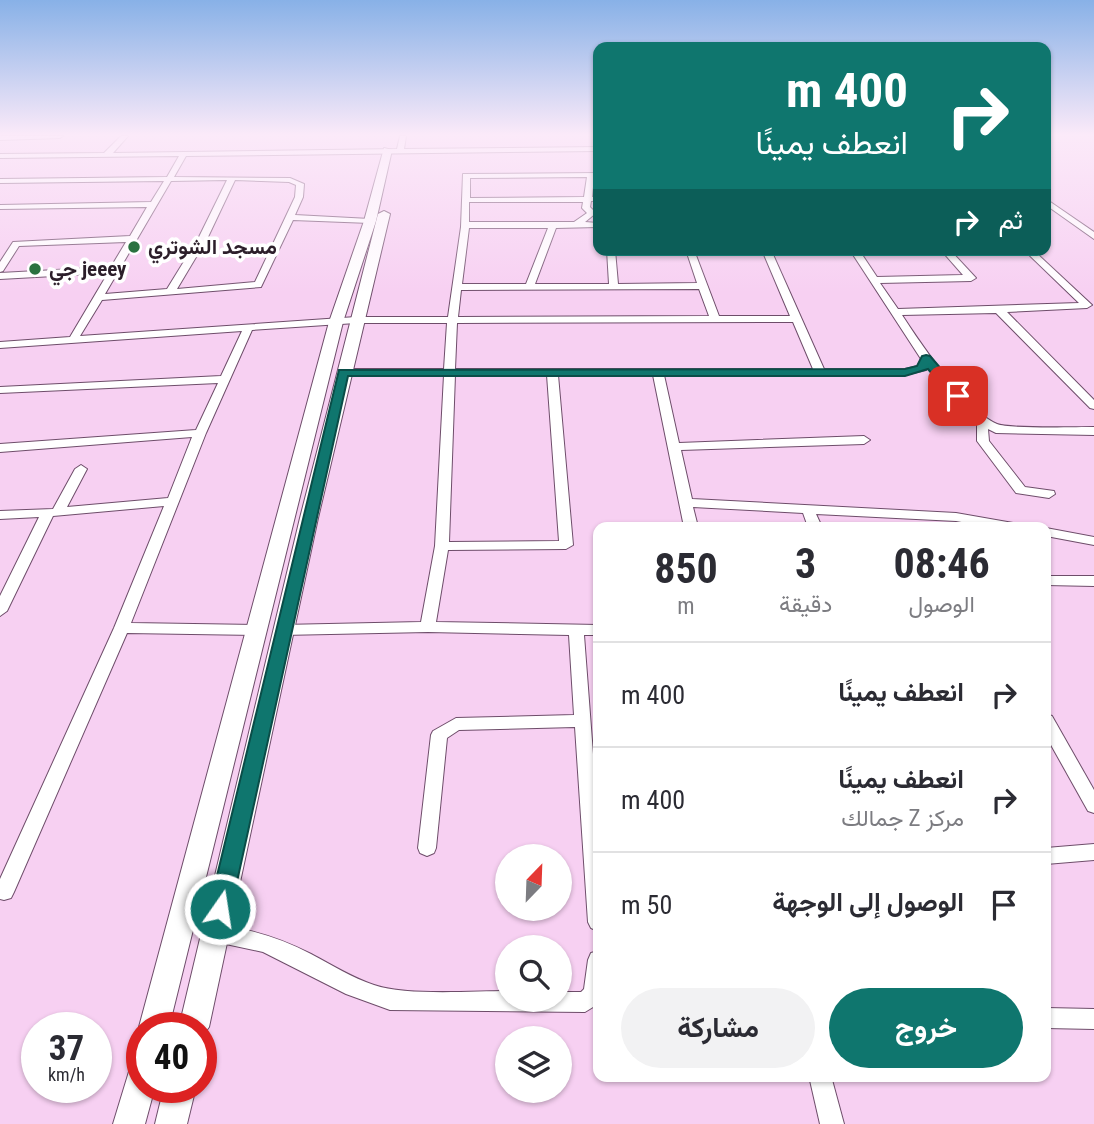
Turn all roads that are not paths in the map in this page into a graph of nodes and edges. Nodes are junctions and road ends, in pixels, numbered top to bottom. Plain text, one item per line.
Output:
1 (163, 188) edge
2 (227, 188) edge
3 (300, 188) edge
4 (381, 188) edge
5 (385, 188) edge
6 (465, 188) edge
7 (590, 188) edge
8 (1051, 196) edge
9 (586, 198) junction
10 (593, 199) edge
11 (465, 200) junction
12 (153, 204) junction
13 (1051, 205) edge
14 (0, 207) edge
15 (289, 217) junction
16 (370, 220) junction
17 (465, 225) junction
18 (553, 225) junction
19 (576, 225) junction
20 (593, 225) edge
21 (1094, 226) edge
22 (1094, 236) edge
23 (131, 239) junction
24 (16, 244) junction
25 (0, 245) edge
26 (612, 256) edge
27 (692, 256) edge
28 (769, 256) edge
29 (859, 256) edge
30 (951, 256) edge
31 (1035, 256) edge
32 (0, 270) edge
33 (113, 270) junction
34 (0, 275) edge
35 (874, 280) junction
36 (530, 286) junction
37 (614, 286) junction
38 (703, 286) junction
39 (457, 287) junction
40 (170, 292) junction
41 (97, 297) junction
42 (1092, 307) edge
43 (999, 310) junction
44 (894, 312) junction
45 (715, 319) junction
46 (795, 319) junction
47 (356, 320) junction
48 (452, 321) junction
49 (335, 322) junction
50 (248, 328) junction
51 (73, 340) junction
52 (0, 345) edge
53 (926, 359) junction
54 (343, 372) junction
55 (820, 372) junction
56 (450, 373) junction
57 (552, 373) junction
58 (658, 373) junction
59 (225, 379) junction
60 (0, 390) edge
61 (1094, 406) edge
62 (982, 422) junction
63 (1094, 431) edge
64 (200, 433) junction
65 (864, 440) dead end
66 (674, 447) junction
67 (0, 449) edge
68 (81, 469) dead end
69 (1049, 494) dead end
70 (173, 501) junction
71 (686, 503) junction
72 (808, 509) junction
73 (53, 512) junction
74 (0, 515) edge
75 (690, 522) edge
76 (813, 522) edge
77 (984, 522) edge
78 (1051, 534) edge
79 (1094, 541) edge
80 (442, 546) junction
81 (1051, 580) edge
82 (1094, 581) edge
83 (0, 611) edge
84 (428, 627) junction
85 (122, 628) junction
86 (257, 629) junction
87 (282, 630) junction
88 (576, 630) junction
89 (593, 630) edge
90 (583, 721) junction
91 (1051, 729) edge
92 (1094, 806) edge
93 (427, 848) dead end
94 (1094, 852) edge
95 (1051, 856) edge
96 (593, 877) edge
97 (1, 895) edge
98 (214, 934) junction
99 (593, 995) edge
100 (158, 1012) edge
101 (197, 1012) edge
102 (1051, 1018) edge
103 (1094, 1018) edge
104 (822, 1082) edge
105 (135, 1103) edge
106 (176, 1103) edge
107 (129, 1124) edge
108 (171, 1124) edge
109 (832, 1124) edge

1 - 12 street
2 - 40 street
3 - 15 street
4 - 16 street
5 - 47 street
6 - 11 street
7 - 9 street
8 - 21 street
9 - 10 street
9 - 11 street
9 - 19 street
11 - 17 street
12 - 14 street
12 - 23 street
13 - 22 street
15 - 16 street
15 - 40 street
16 - 49 street
17 - 18 street
17 - 39 street
18 - 19 street
18 - 36 street
19 - 20 street
23 - 24 street
23 - 33 street
24 - 25 street
24 - 32 street
26 - 37 street
27 - 38 street
28 - 46 street
29 - 35 street
30 - 35 street
31 - 42 street
33 - 34 street
33 - 41 street
35 - 44 street
36 - 37 street
36 - 39 street
37 - 38 street
38 - 45 street
39 - 48 street
40 - 41 street
41 - 51 street
42 - 43 street
43 - 44 street
43 - 61 street
44 - 53 street
45 - 46 street
45 - 48 street
46 - 55 street
47 - 48 street
47 - 49 street
47 - 54 street
48 - 56 street
49 - 50 street
49 - 86 street
50 - 51 street
50 - 59 street
51 - 52 street
53 - 55 street
53 - 62 street
54 - 56 street
54 - 87 street
55 - 58 street
56 - 57 street
56 - 80 street
57 - 58 street
57 - 80 street
58 - 66 street
59 - 60 street
59 - 64 street
62 - 63 street
62 - 69 street
64 - 67 street
64 - 70 street
65 - 66 street
66 - 71 street
68 - 73 street
70 - 73 street
70 - 85 street
71 - 72 street
71 - 75 street
72 - 76 street
72 - 77 street
73 - 74 street
73 - 83 street
78 - 79 street
80 - 84 street
81 - 82 street
84 - 87 street
84 - 88 street
85 - 86 street
85 - 97 street
86 - 100 street
87 - 98 street
88 - 89 street
88 - 90 street
90 - 93 street
90 - 96 street
91 - 92 street
94 - 95 street
98 - 99 street
98 - 101 street
102 - 103 street
104 - 109 street
105 - 107 street
106 - 108 street

